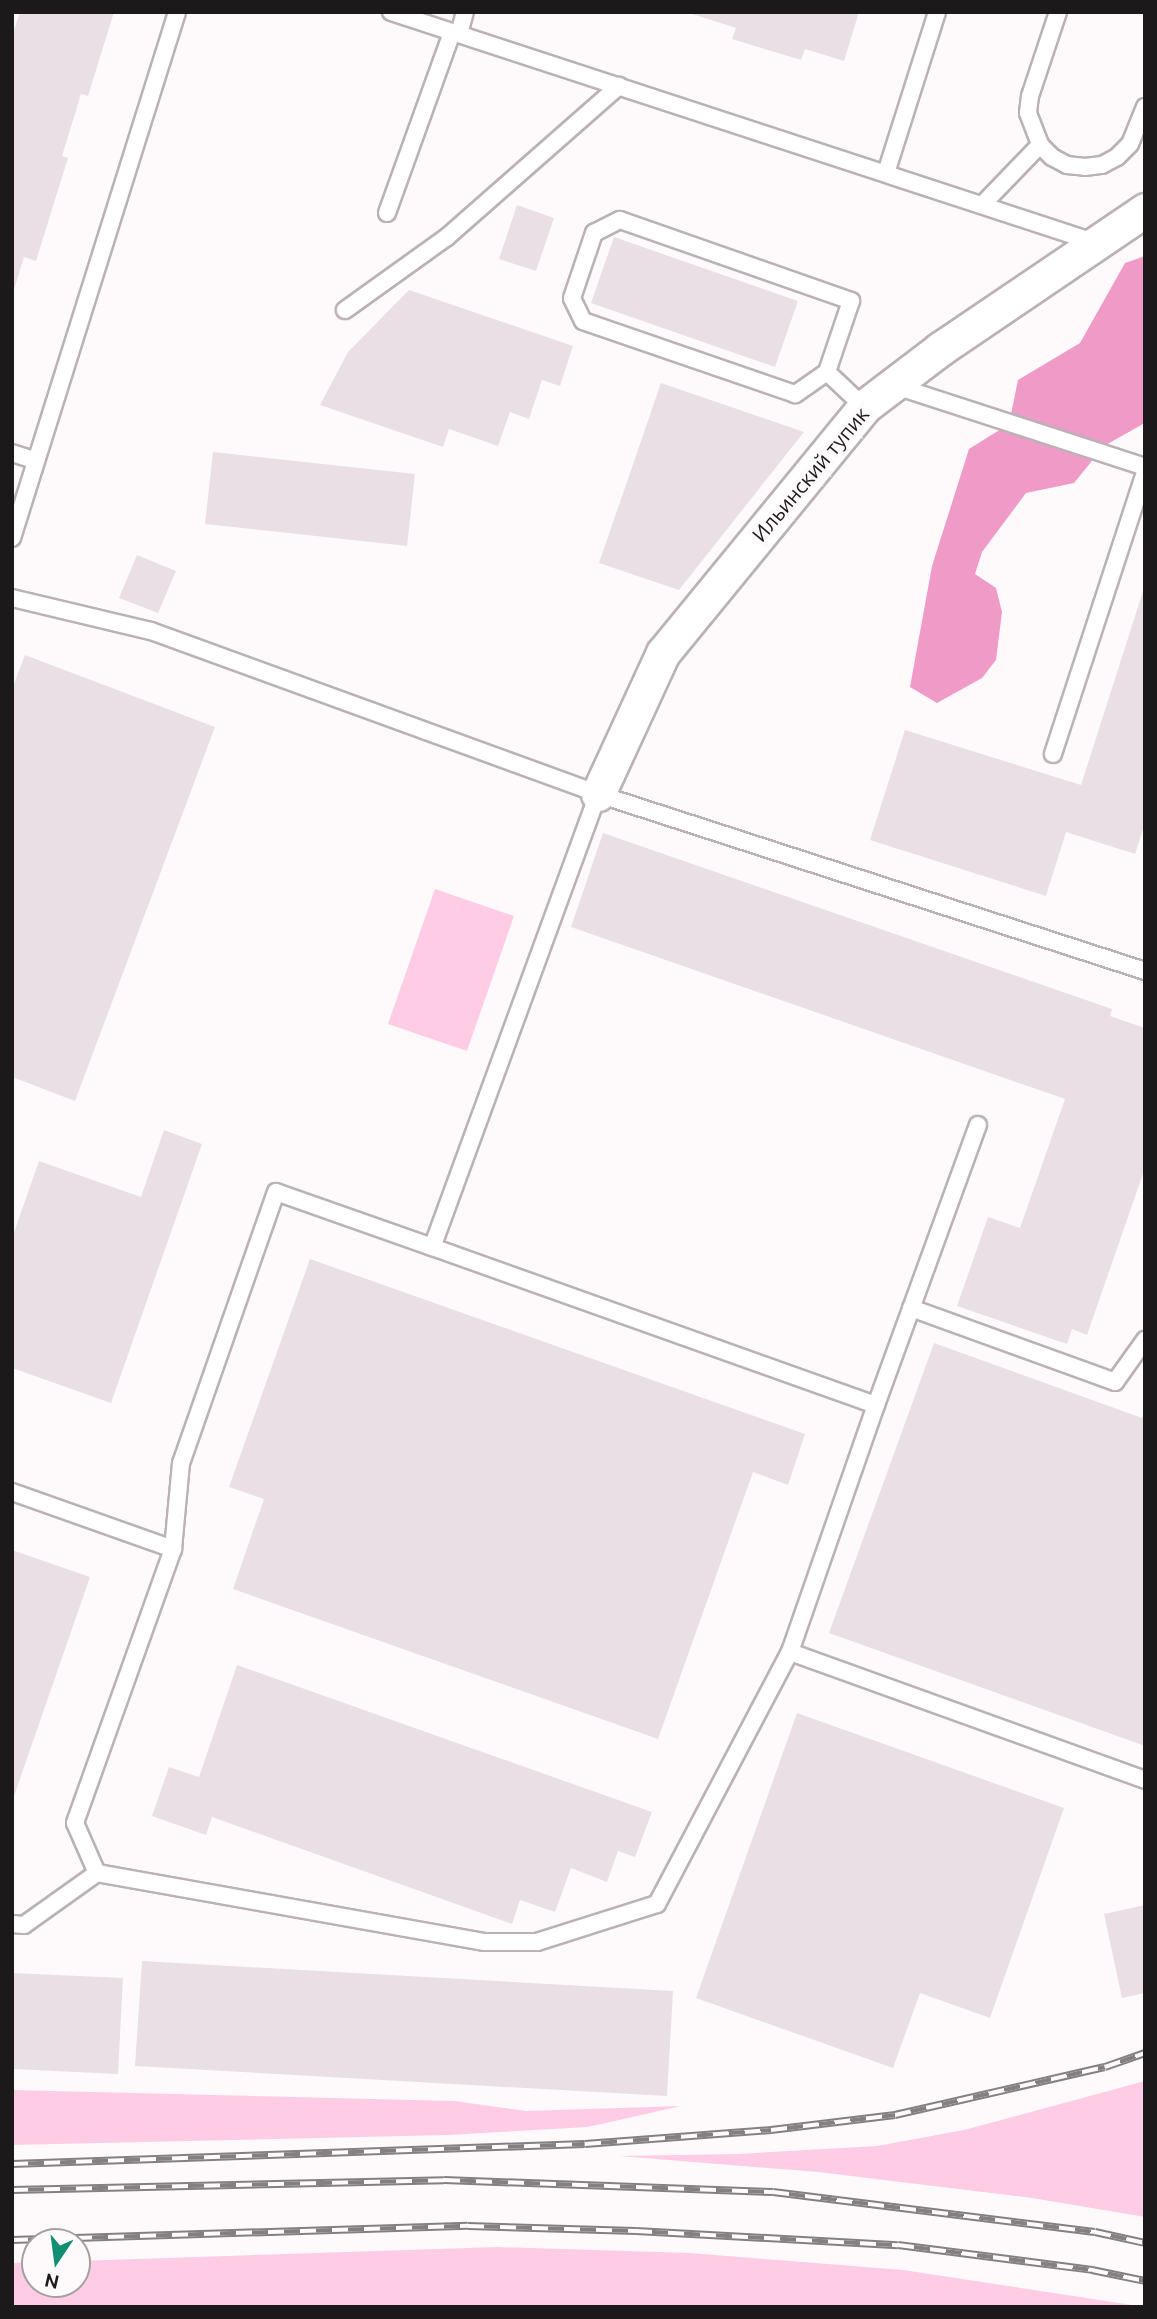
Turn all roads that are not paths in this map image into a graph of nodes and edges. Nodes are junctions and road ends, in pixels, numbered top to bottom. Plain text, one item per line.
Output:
1 (177, 12) edge
2 (391, 12) edge
3 (466, 12) edge
4 (937, 12) edge
5 (1058, 12) edge
6 (455, 33) junction
7 (619, 86) junction
8 (1145, 107) edge
9 (1040, 145) junction
10 (886, 173) junction
11 (982, 205) junction
12 (1145, 210) edge
13 (387, 213) dead end
14 (1097, 243) junction
15 (345, 310) dead end
16 (827, 372) junction
17 (893, 385) junction
18 (864, 407) junction
19 (12, 453) edge
20 (36, 461) junction
21 (1145, 467) edge
22 (1145, 473) edge
23 (12, 538) edge
24 (12, 598) edge
25 (1053, 754) dead end
26 (598, 794) junction
27 (1145, 971) edge
28 (978, 1125) dead end
29 (432, 1247) junction
30 (911, 1308) junction
31 (1145, 1340) edge
32 (876, 1405) junction
33 (12, 1492) edge
34 (173, 1549) junction
35 (790, 1652) junction
36 (1145, 1780) edge
37 (97, 1874) junction
38 (12, 1923) edge

1 - 20 lane
2 - 6 lane
3 - 6 lane
4 - 10 lane
5 - 9 lane
6 - 7 lane
6 - 13 lane
7 - 10 lane
7 - 15 lane
8 - 9 lane
9 - 11 lane
10 - 11 lane
11 - 14 lane
12 - 14 street, Ильинский тупик
14 - 17 street, Ильинский тупик
16 - 16 lane
16 - 18 lane
17 - 18 street, Ильинский тупик
17 - 21 lane
18 - 26 street, Ильинский тупик
19 - 20 lane
20 - 23 lane
22 - 25 lane
24 - 26 lane
26 - 27 lane
26 - 29 lane
28 - 30 lane
29 - 32 lane
29 - 34 lane
30 - 31 lane
30 - 32 lane
32 - 35 lane
33 - 34 lane
34 - 37 lane
35 - 36 lane
35 - 37 lane
37 - 38 lane

